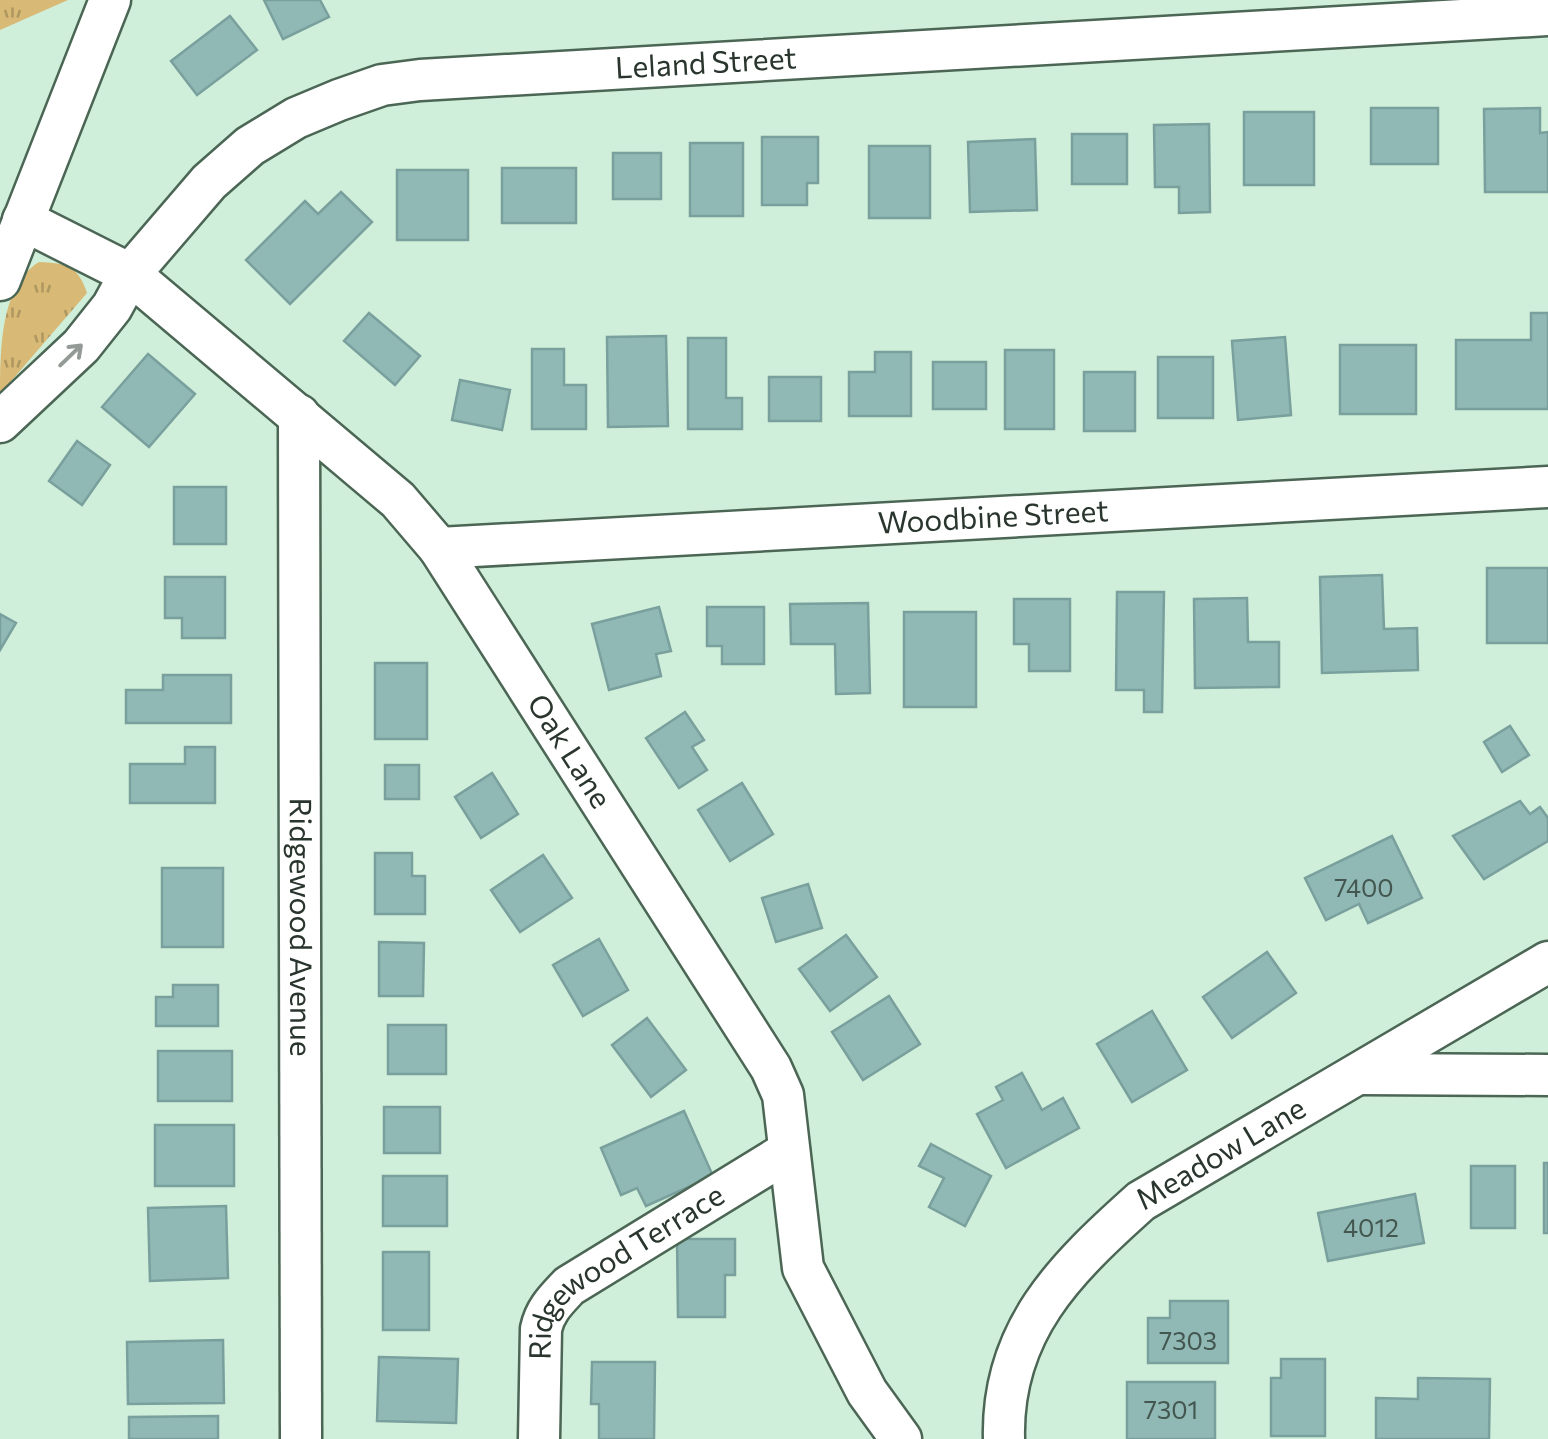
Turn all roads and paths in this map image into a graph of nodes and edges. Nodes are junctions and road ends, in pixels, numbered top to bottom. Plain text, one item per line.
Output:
1 (110, 0) edge
2 (1548, 14) edge
3 (22, 220) junction
4 (130, 274) junction
5 (0, 280) edge
6 (299, 415) junction
7 (0, 422) edge
8 (1548, 487) edge
9 (439, 548) junction
10 (1548, 962) edge
11 (1361, 1074) junction
12 (1548, 1075) edge
13 (789, 1151) junction
14 (301, 1439) edge
15 (539, 1439) edge
16 (901, 1439) edge
17 (1004, 1439) edge

1 - 3 street
2 - 4 street, Leland Street
3 - 4 street, Oak Lane
3 - 5 street
4 - 6 street, Oak Lane
7 -> 4 street, Leland Street
6 - 9 street, Oak Lane
6 - 14 street, Ridgewood Avenue
8 - 9 street, Woodbine Street
9 - 13 street, Oak Lane
10 - 11 street, Meadow Lane
11 - 12 street
11 - 17 street, Meadow Lane
13 - 15 street, Ridgewood Terrace
13 - 16 street, Oak Lane

